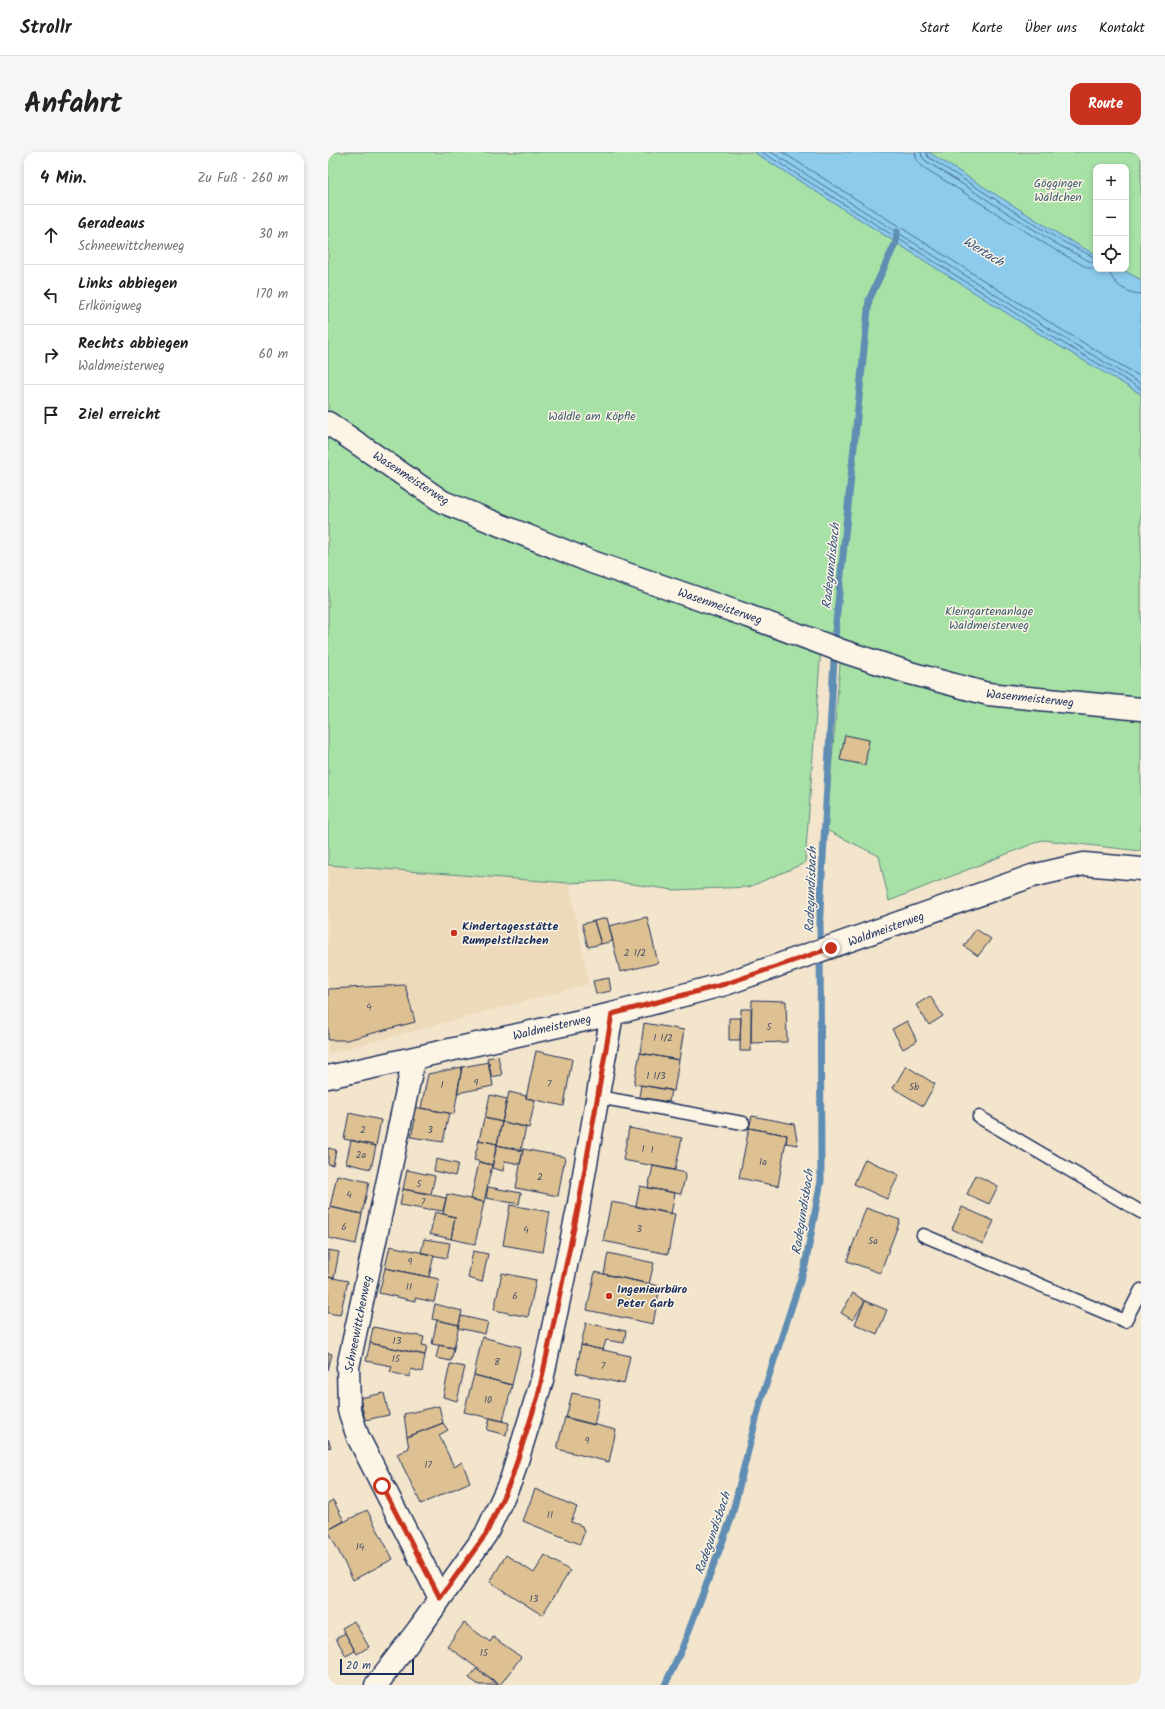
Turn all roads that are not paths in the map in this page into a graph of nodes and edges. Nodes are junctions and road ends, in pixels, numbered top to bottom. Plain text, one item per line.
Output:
1 (328, 423) edge
2 (1141, 709) edge
3 (1141, 869) edge
4 (612, 1014) junction
5 (414, 1058) junction
6 (329, 1079) edge
7 (598, 1097) junction
8 (979, 1117) dead end
9 (743, 1123) dead end
10 (1141, 1212) edge
11 (923, 1235) dead end
12 (1141, 1290) edge
13 (440, 1598) junction
14 (376, 1685) edge

1 - 2 street, Wasenmeisterweg
3 - 4 street, Waldmeisterweg
4 - 5 street, Waldmeisterweg
4 - 7 street
5 - 6 street, Waldmeisterweg
5 - 13 street, Schneewittchenweg
7 - 9 lane
7 - 13 street
8 - 10 lane
11 - 12 lane
13 - 14 street

